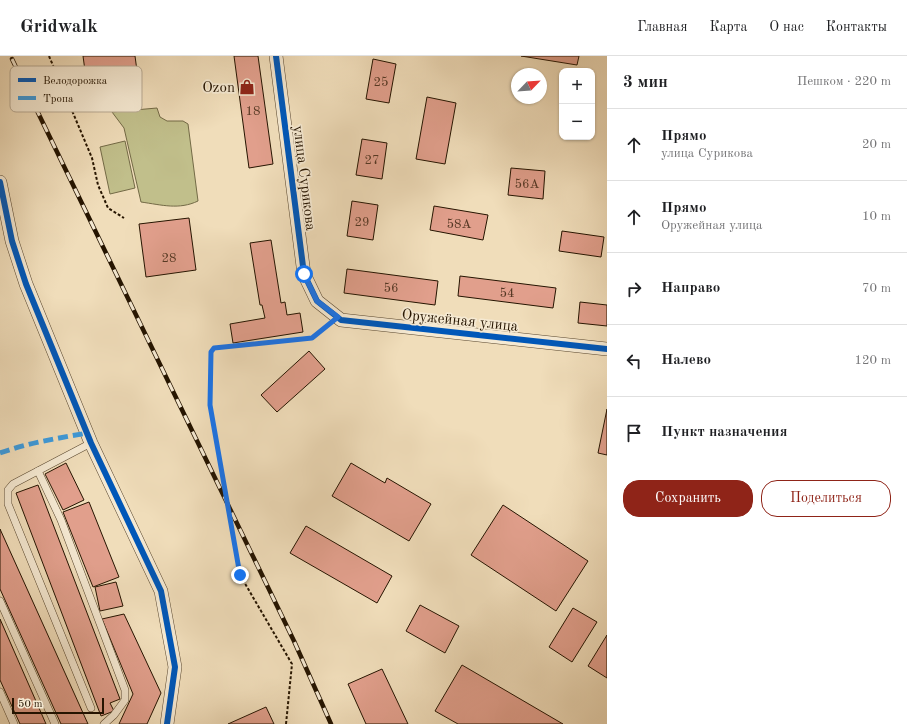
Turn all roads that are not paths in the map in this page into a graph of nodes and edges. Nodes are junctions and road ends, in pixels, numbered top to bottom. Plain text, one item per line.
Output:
1 (276, 56) edge
2 (0, 182) edge
3 (317, 301) joint
4 (607, 349) edge
5 (91, 443) junction
6 (38, 471) junction
7 (0, 601) edge
8 (0, 692) edge
9 (91, 708) dead end
10 (108, 723) edge
11 (14, 724) edge
12 (55, 724) edge
13 (167, 724) edge

1 - 3 street, улица Сурикова
2 - 5 street
3 - 4 street, Оружейная улица
5 - 6 lane
5 - 13 street
6 - 9 lane
6 - 10 lane
7 - 12 lane
8 - 11 lane

